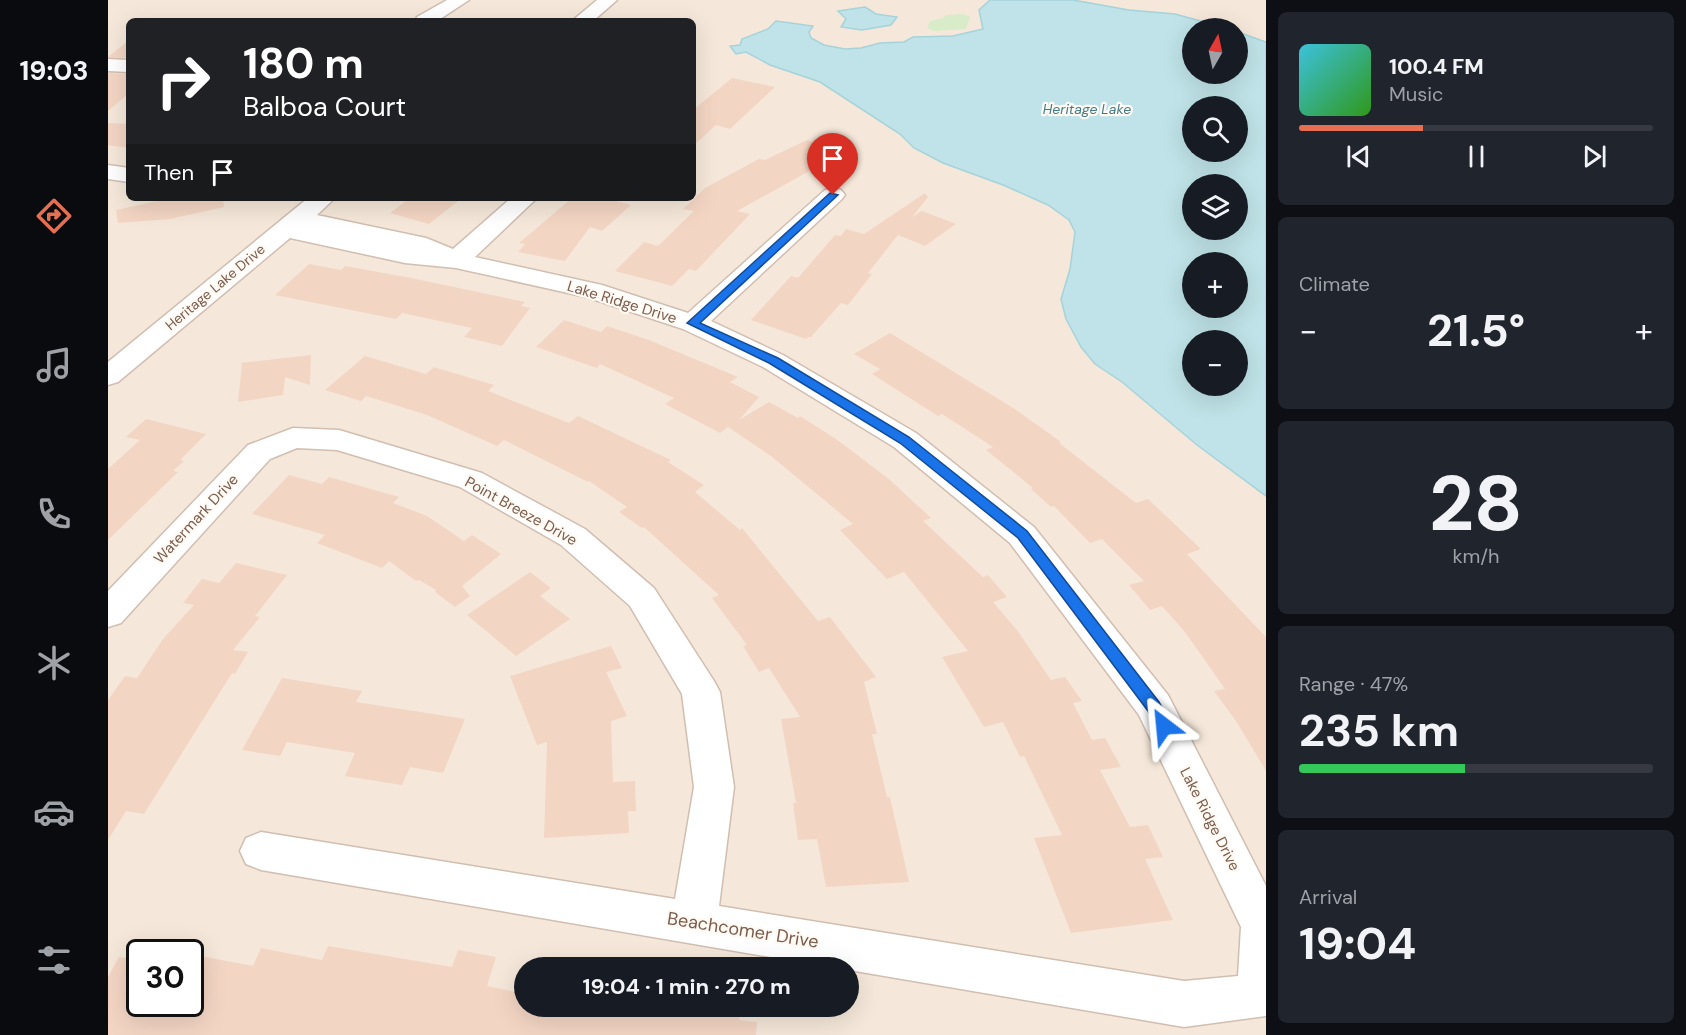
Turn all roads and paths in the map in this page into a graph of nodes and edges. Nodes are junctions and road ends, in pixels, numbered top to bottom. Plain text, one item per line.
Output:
1 (460, 0) edge
2 (608, 0) edge
3 (429, 18) edge
4 (585, 18) edge
5 (108, 65) edge
6 (126, 66) edge
7 (108, 172) edge
8 (126, 175) edge
9 (833, 195) dead end
10 (319, 201) edge
11 (522, 201) edge
12 (291, 224) junction
13 (456, 260) junction
14 (693, 323) junction
15 (108, 376) edge
16 (293, 438) joint
17 (108, 614) edge
18 (261, 851) dead end
19 (694, 922) junction
20 (1260, 996) joint

1 - 3 street
2 - 4 street
5 - 6 street
7 - 8 street
9 - 14 street
10 - 12 street, Heritage Lake Drive
11 - 13 street
12 - 13 street, Lake Ridge Drive
12 - 15 street, Heritage Lake Drive
13 - 14 street, Lake Ridge Drive
14 - 20 street, Lake Ridge Drive
16 - 17 street, Watermark Drive
16 - 19 street, Point Breeze Drive
18 - 19 street, Beachcomer Drive
19 - 20 street, Beachcomer Drive

